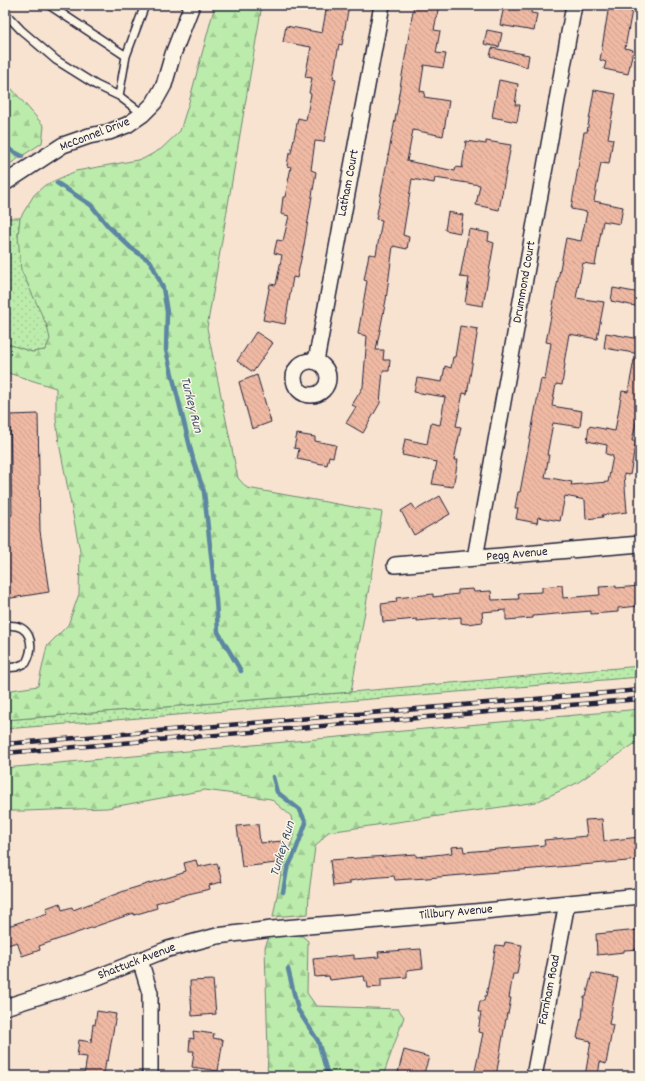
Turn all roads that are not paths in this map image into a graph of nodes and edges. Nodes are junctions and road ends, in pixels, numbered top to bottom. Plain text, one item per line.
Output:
1 (49, 5) edge
2 (145, 5) edge
3 (192, 5) edge
4 (382, 5) edge
5 (574, 5) edge
6 (5, 13) edge
7 (126, 56) junction
8 (119, 96) junction
9 (143, 114) junction
10 (5, 184) edge
11 (316, 361) dead end
12 (640, 544) edge
13 (475, 558) junction
14 (395, 565) dead end
15 (5, 626) edge
16 (5, 668) edge
17 (640, 896) edge
18 (567, 903) junction
19 (272, 929) joint
20 (140, 960) junction
21 (5, 1007) edge
22 (150, 1076) edge
23 (534, 1076) edge

1 - 7 lane
2 - 7 lane
3 - 9 street, McConnel Drive
4 - 11 street, Latham Court
5 - 13 street, Drummond Court
6 - 8 lane
7 - 8 lane
8 - 9 lane
9 - 10 street, McConnel Drive
12 - 13 street, Pegg Avenue
13 - 14 street, Pegg Avenue
15 - 16 lane
17 - 18 street, Tillbury Avenue
18 - 19 street, Tillbury Avenue
18 - 23 street, Farnham Road
19 - 20 street, Shattuck Avenue
20 - 21 street, Shattuck Avenue
20 - 22 street

